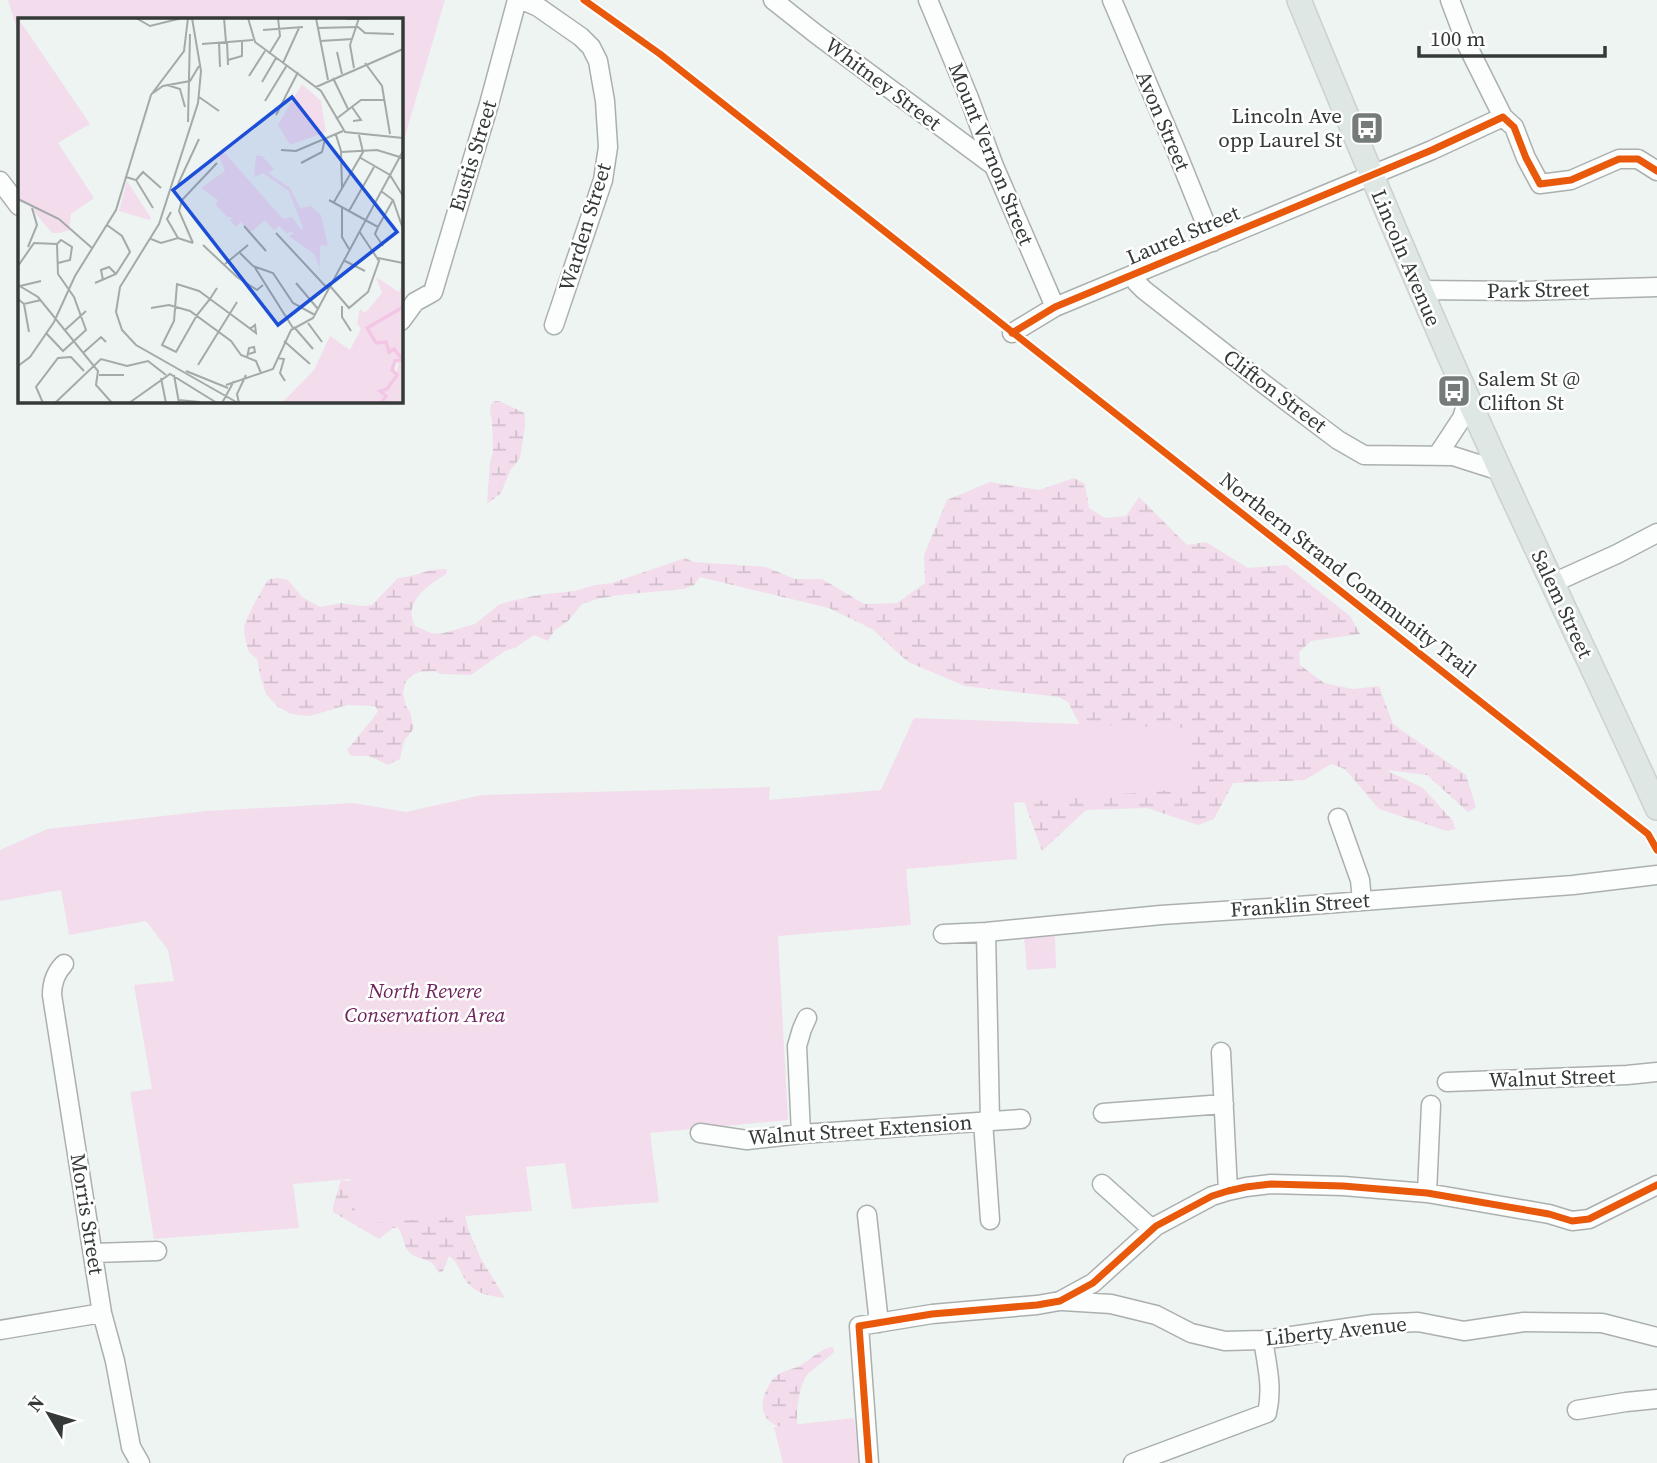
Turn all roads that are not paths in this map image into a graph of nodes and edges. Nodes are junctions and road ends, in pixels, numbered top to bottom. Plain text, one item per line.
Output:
1 (520, 0) edge
2 (773, 0) edge
3 (928, 0) edge
4 (1112, 0) edge
5 (1299, 0) edge
6 (1450, 0) edge
7 (1503, 117) junction
8 (994, 166) junction
9 (1656, 170) edge
10 (1370, 175) junction
11 (0, 181) edge
12 (18, 205) edge
13 (1213, 242) junction
14 (1134, 275) junction
15 (1657, 287) edge
16 (1420, 290) junction
17 (1055, 307) junction
18 (402, 320) edge
19 (554, 325) dead end
20 (1012, 333) dead end
21 (1468, 399) junction
22 (1437, 456) junction
23 (1500, 471) junction
24 (1657, 533) edge
25 (1553, 583) junction
26 (1657, 808) edge
27 (1338, 818) dead end
28 (1657, 875) edge
29 (1362, 901) junction
30 (986, 932) junction
31 (943, 934) dead end
32 (64, 964) dead end
33 (807, 1018) dead end
34 (1221, 1052) dead end
35 (1657, 1072) edge
36 (1447, 1082) dead end
37 (1224, 1104) junction
38 (1431, 1105) dead end
39 (1103, 1113) dead end
40 (1021, 1119) dead end
41 (987, 1121) junction
42 (700, 1133) dead end
43 (801, 1134) junction
44 (1102, 1184) dead end
45 (1657, 1185) edge
46 (1228, 1191) junction
47 (1427, 1193) junction
48 (867, 1215) dead end
49 (990, 1220) dead end
50 (1152, 1229) junction
51 (157, 1251) dead end
52 (94, 1253) junction
53 (1060, 1301) junction
54 (102, 1313) junction
55 (879, 1323) junction
56 (0, 1330) edge
57 (1657, 1337) edge
58 (1263, 1340) junction
59 (1657, 1399) edge
60 (1577, 1410) dead end
61 (140, 1463) edge
62 (869, 1463) edge
63 (1133, 1463) edge

1 - 18 street, Eustis Street
1 - 19 street, Warden Street
2 - 8 street, Whitney Street
3 - 8 street, Mount Vernon Street
4 - 13 street, Avon Street
5 - 10 main road, Lincoln Avenue
6 - 7 street
7 - 9 street
7 - 10 street, Laurel Street
8 - 17 street, Mount Vernon Street
10 - 13 street, Laurel Street
10 - 16 main road, Lincoln Avenue
11 - 12 street
13 - 14 street, Laurel Street
14 - 17 street, Laurel Street
14 - 22 street, Clifton Street
15 - 16 street, Park Street
16 - 21 main road, Lincoln Avenue
17 - 20 street, Laurel Street
21 - 22 street
21 - 23 main road, Salem Street
22 - 23 street, Clifton Street
23 - 25 main road, Salem Street
24 - 25 street
25 - 26 main road, Salem Street
27 - 29 street
28 - 29 street, Franklin Street
29 - 30 street, Franklin Street
30 - 31 street, Franklin Street
30 - 41 street
32 - 52 street, Morris Street
33 - 43 street
34 - 37 street
35 - 36 street, Walnut Street
37 - 39 street
37 - 46 street
38 - 47 street
40 - 41 street, Walnut Street Extension
41 - 43 street, Walnut Street Extension
41 - 49 street
42 - 43 street, Walnut Street Extension
44 - 50 street
45 - 47 street
46 - 47 street
46 - 50 street
48 - 55 street
50 - 53 street
51 - 52 street
52 - 54 street, Morris Street
53 - 55 street
53 - 58 street, Liberty Avenue
54 - 56 street
54 - 61 street, Morris Street
55 - 62 street
57 - 58 street, Liberty Avenue
58 - 63 street
59 - 60 street

